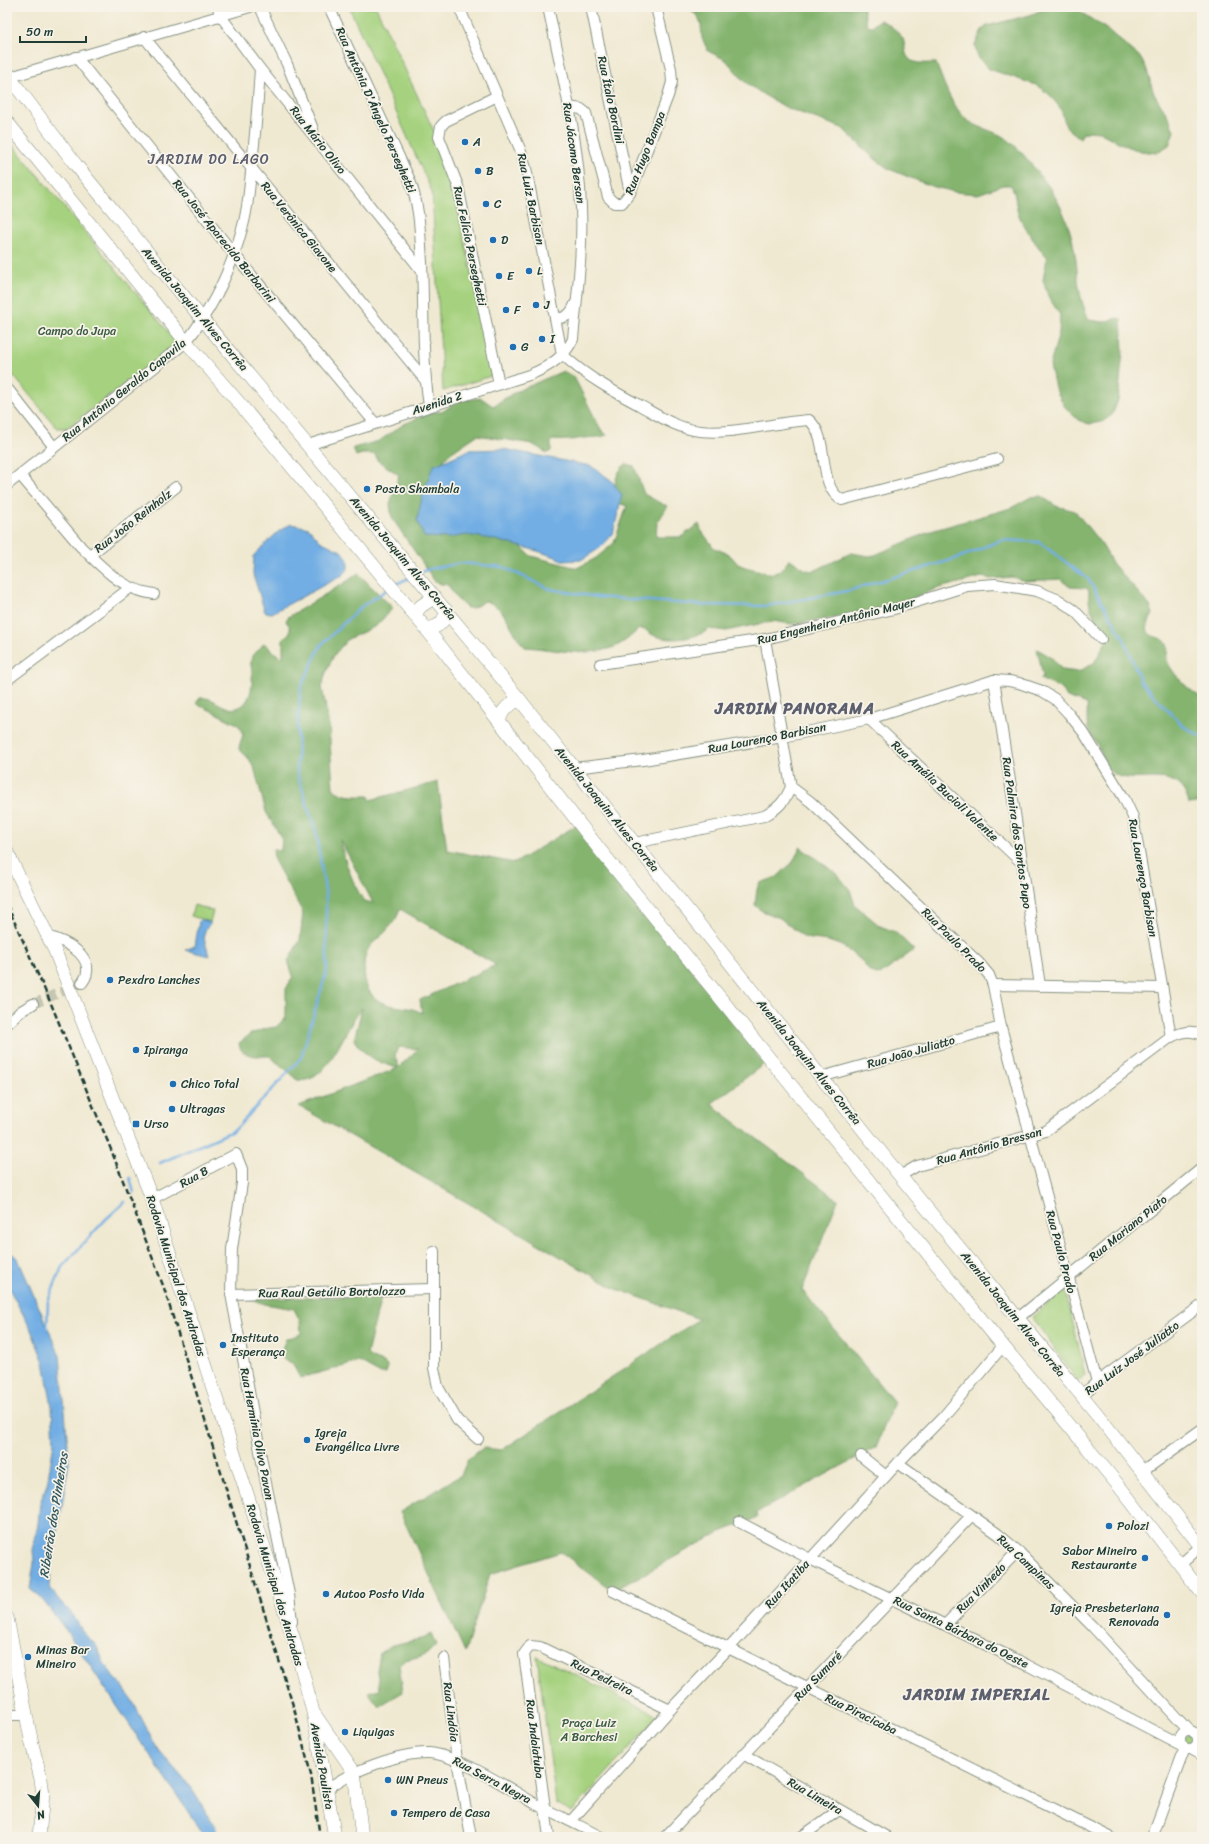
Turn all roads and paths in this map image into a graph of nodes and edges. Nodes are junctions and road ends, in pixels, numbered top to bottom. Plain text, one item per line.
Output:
1 (250, 7) edge
2 (260, 7) edge
3 (329, 7) edge
4 (459, 7) edge
5 (548, 7) edge
6 (591, 7) edge
7 (656, 7) edge
8 (219, 11) edge
9 (144, 37) junction
10 (76, 56) junction
11 (260, 68) junction
12 (8, 75) edge
13 (497, 96) junction
14 (569, 107) junction
15 (7, 122) edge
16 (316, 137) junction
17 (252, 170) junction
18 (630, 193) junction
19 (234, 254) junction
20 (422, 270) junction
21 (576, 300) junction
22 (555, 318) junction
23 (203, 320) junction
24 (186, 342) junction
25 (562, 354) junction
26 (425, 380) junction
27 (499, 384) junction
28 (7, 388) edge
29 (429, 406) junction
30 (375, 423) junction
31 (308, 445) junction
32 (54, 447) junction
33 (997, 459) dead end
34 (20, 474) junction
35 (7, 485) edge
36 (176, 487) dead end
37 (90, 555) junction
38 (130, 588) junction
39 (154, 594) dead end
40 (435, 597) junction
41 (446, 610) junction
42 (414, 615) junction
43 (425, 628) junction
44 (765, 639) junction
45 (1101, 639) dead end
46 (600, 664) dead end
47 (7, 680) edge
48 (994, 680) junction
49 (520, 700) junction
50 (869, 719) junction
51 (499, 720) junction
52 (782, 737) junction
53 (574, 768) junction
54 (791, 787) junction
55 (635, 843) junction
56 (7, 852) edge
57 (1022, 863) junction
58 (48, 937) junction
59 (82, 983) dead end
60 (993, 985) junction
61 (1040, 986) junction
62 (1162, 988) junction
63 (33, 1004) tunnel mouth
64 (7, 1024) edge
65 (1001, 1027) junction
66 (1202, 1035) edge
67 (1171, 1037) junction
68 (821, 1076) junction
69 (1030, 1136) junction
70 (236, 1154) joint
71 (1202, 1168) edge
72 (900, 1176) junction
73 (152, 1199) junction
74 (434, 1251) dead end
75 (1068, 1277) junction
76 (433, 1289) junction
77 (231, 1294) junction
78 (1202, 1305) edge
79 (1017, 1319) junction
80 (1003, 1346) junction
81 (1097, 1382) junction
82 (1081, 1396) junction
83 (1202, 1429) edge
84 (478, 1439) dead end
85 (861, 1456) dead end
86 (898, 1463) junction
87 (1142, 1472) junction
88 (886, 1476) junction
89 (971, 1516) junction
90 (739, 1522) dead end
91 (1201, 1547) edge
92 (1018, 1551) junction
93 (810, 1559) junction
94 (1181, 1564) junction
95 (612, 1591) dead end
96 (1202, 1593) edge
97 (892, 1599) junction
98 (8, 1624) edge
99 (944, 1625) junction
100 (295, 1644) junction
101 (534, 1646) joint
102 (729, 1648) junction
103 (444, 1658) dead end
104 (808, 1687) junction
105 (670, 1710) junction
106 (313, 1712) junction
107 (7, 1715) edge
108 (26, 1715) junction
109 (1197, 1734) edge
110 (1186, 1747) junction
111 (743, 1754) junction
112 (1202, 1755) edge
113 (457, 1760) junction
114 (354, 1772) junction
115 (327, 1790) junction
116 (544, 1808) junction
117 (839, 1810) junction
118 (571, 1821) junction
119 (39, 1837) edge
120 (335, 1837) edge
121 (362, 1837) edge
122 (470, 1837) edge
123 (549, 1837) edge
124 (601, 1837) edge
125 (665, 1837) edge
126 (801, 1837) edge
127 (887, 1837) edge
128 (1110, 1837) edge
129 (1152, 1837) edge

1 - 8 street
2 - 16 street
3 - 20 street, Rua Antônia D'Ângelo Perseghetti
4 - 13 street, Rua Luiz Barbisan
5 - 14 street, Rua Jácomo Bersan
6 - 18 street, Rua Ítalo Bordini
7 - 18 street, Rua Hugo Bampa
8 - 9 street
8 - 11 street, Rua Mário Olivo
9 - 10 street
9 - 17 street, Rua Verônica Giavone
10 - 12 street
10 - 19 street, Rua José Aparecido Barbarini
11 - 16 street, Rua Mário Olivo
11 - 17 street, Rua Antônio Geraldo Capovila
12 - 23 main road, Avenida Joaquim Alves Corrêa
13 - 22 street, Rua Luiz Barbisan
13 - 27 street, Rua Felício Perseghetti
14 - 18 street, Rua Hugo Bampa
14 - 21 street, Rua Jácomo Bersan
15 - 24 main road
16 - 20 street, Rua Mário Olivo
17 - 19 street, Rua Antônio Geraldo Capovila
17 - 26 street, Rua Verônica Giavone
19 - 23 street, Rua Antônio Geraldo Capovila
19 - 30 street, Rua José Aparecido Barbarini
20 - 26 street, Rua Antônia D'Ângelo Perseghetti
21 - 22 street, Rua Jácomo Bersan
21 - 25 street, Rua Jácomo Bersan
22 - 25 street, Rua Luiz Barbisan
23 - 24 street, Rua Antônio Geraldo Capovila
23 - 31 main road, Avenida Joaquim Alves Corrêa
24 - 32 street, Rua Antônio Geraldo Capovila
24 - 42 main road
25 - 27 street, Avenida 2
25 - 33 street
26 - 29 street, Rua Antônia D'Ângelo Perseghetti
27 - 29 street, Avenida 2
28 - 32 street
29 - 30 street, Avenida 2
30 - 31 street, Avenida 2
31 - 40 main road, Avenida Joaquim Alves Corrêa
32 - 34 street, Rua Antônio Geraldo Capovila
34 - 35 street, Rua Antônio Geraldo Capovila
34 - 37 street
36 - 37 street, Rua João Reinholz
37 - 38 street
38 - 39 street
38 - 47 street
40 - 41 main road, Avenida Joaquim Alves Corrêa
40 - 42 main road
41 - 43 main road
41 - 49 main road, Avenida Joaquim Alves Corrêa
42 - 43 main road
43 - 51 main road
44 - 45 street, Rua Engenheiro Antônio Mayer
44 - 46 street, Rua Engenheiro Antônio Mayer
44 - 52 street
48 - 50 street, Rua Lourenço Barbisan
48 - 57 street, Rua Palmira dos Santos Pupo
48 - 62 street, Rua Lourenço Barbisan
49 - 51 main road
49 - 53 main road, Avenida Joaquim Alves Corrêa
50 - 52 street, Rua Lourenço Barbisan
50 - 57 street, Rua Amélia Bucioli Valente
51 - 80 main road
52 - 53 street, Rua Lourenço Barbisan
52 - 54 street
53 - 55 main road, Avenida Joaquim Alves Corrêa
54 - 55 street
54 - 60 street, Rua Paulo Prado
55 - 68 main road, Avenida Joaquim Alves Corrêa
56 - 58 main road, Rodovia Municipal dos Andradas
57 - 61 street, Rua Palmira dos Santos Pupo
58 - 59 street
58 - 73 main road, Rodovia Municipal dos Andradas
60 - 61 street
60 - 65 street, Rua Paulo Prado
61 - 62 street
62 - 67 street, Rua Lourenço Barbisan
63 - 64 street
65 - 68 street, Rua João Juliatto
65 - 69 street, Rua Paulo Prado
66 - 67 street
67 - 69 street, Rua Antônio Bressan
68 - 72 main road, Avenida Joaquim Alves Corrêa
69 - 72 street, Rua Antônio Bressan
69 - 75 street, Rua Paulo Prado
70 - 73 street, Rua B
70 - 77 street, Rua Hermínia Olivo Pavan
71 - 75 street, Rua Mariano Piato
72 - 79 main road, Avenida Joaquim Alves Corrêa
73 - 100 main road, Rodovia Municipal dos Andradas
74 - 76 street
75 - 79 street, Rua Mariano Piato
75 - 81 street, Rua Paulo Prado
76 - 77 street, Rua Raul Getúlio Bortolozzo
76 - 84 street
77 - 100 street, Rua Hermínia Olivo Pavan
78 - 81 street, Rua Luiz José Juliatto
79 - 82 main road, Avenida Joaquim Alves Corrêa
80 - 86 street, Rua Itatiba
80 - 94 main road
81 - 82 street, Rua Luiz José Juliatto
82 - 87 main road, Avenida Joaquim Alves Corrêa
83 - 87 street
85 - 88 street
86 - 88 street, Rua Itatiba
86 - 89 street, Rua Campinas
87 - 91 main road, Avenida Joaquim Alves Corrêa
88 - 93 street, Rua Itatiba
89 - 92 street, Rua Campinas
89 - 97 street, Rua Sumaré
90 - 93 street, Rua Santa Bárbara do Oeste
91 - 94 street
92 - 99 street, Rua Vinhedo
92 - 109 street, Rua Campinas
93 - 97 street, Rua Santa Bárbara do Oeste
93 - 102 street, Rua Itatiba
94 - 96 main road
95 - 102 street, Rua Piracicaba
97 - 99 street, Rua Santa Bárbara do Oeste
97 - 104 street, Rua Sumaré
98 - 108 main road
99 - 110 street, Rua Santa Bárbara do Oeste
100 - 106 main road, Rodovia Municipal dos Andradas
101 - 105 street, Rua Pedreira
101 - 116 street, Rua Indaiatuba
102 - 104 street, Rua Piracicaba
102 - 105 street, Rua Itatiba
103 - 113 street, Rua Lindóia
104 - 111 street, Rua Sumaré
104 - 128 street, Rua Piracicaba
105 - 118 street, Rua Itatiba
106 - 114 main road, Avenida Paulista
106 - 115 main road, Avenida Paulista
107 - 108 street
108 - 119 main road
109 - 110 street
109 - 110 street
110 - 112 street
110 - 129 street
111 - 117 street, Rua Limeira
111 - 125 street, Rua Sumaré
113 - 114 street, Rua Serra Negra
113 - 116 street, Rua Serra Negra
113 - 122 street, Rua Lindóia
114 - 115 street, Rua Serra Negra
114 - 121 main road, Avenida Paulista
115 - 120 main road, Avenida Paulista
116 - 118 street, Rua Serra Negra
116 - 123 street, Rua Indaiatuba
117 - 126 street
117 - 127 street, Rua Limeira
118 - 124 street, Rua Serra Negra

